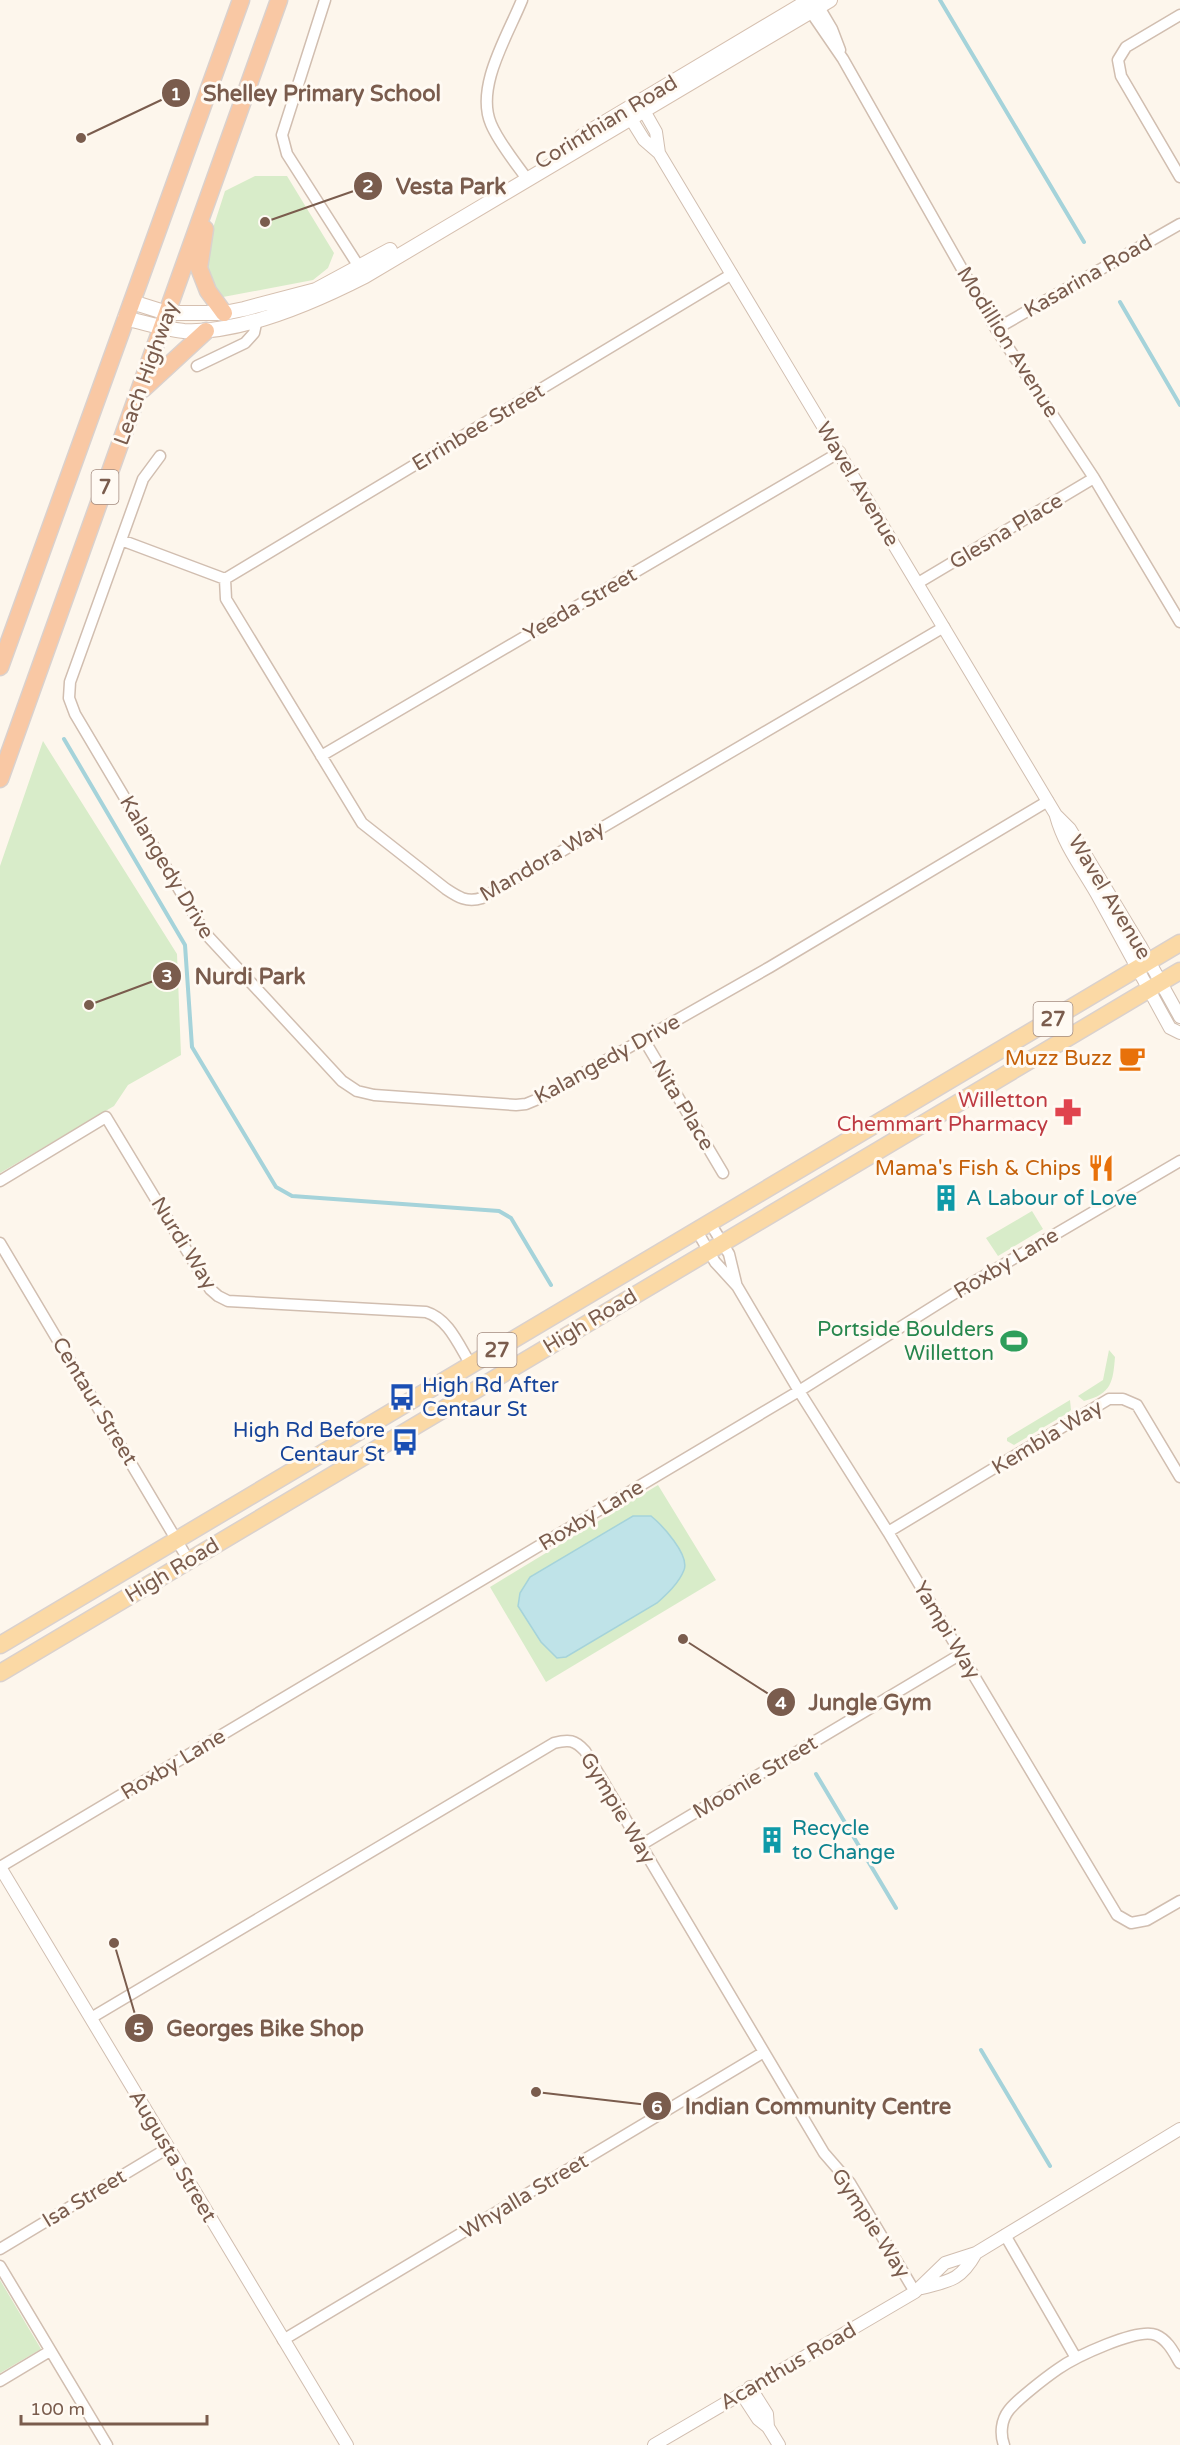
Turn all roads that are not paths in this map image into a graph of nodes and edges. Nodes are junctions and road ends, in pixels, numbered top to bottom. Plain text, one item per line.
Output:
1 (242, 0) edge
2 (279, 0) edge
3 (325, 0) edge
4 (522, 0) edge
5 (813, 3) edge
6 (1180, 15) edge
7 (641, 107) junction
8 (628, 114) junction
9 (658, 153) junction
10 (524, 176) junction
11 (1180, 177) edge
12 (210, 195) junction
13 (1180, 224) edge
14 (362, 272) junction
15 (732, 274) junction
16 (132, 302) junction
17 (224, 313) junction
18 (125, 318) junction
19 (257, 319) junction
20 (165, 320) junction
21 (996, 328) junction
22 (206, 331) junction
23 (197, 366) dead end
24 (139, 392) junction
25 (840, 452) junction
26 (160, 456) dead end
27 (1094, 478) junction
28 (121, 540) junction
29 (225, 579) junction
30 (918, 584) junction
31 (1180, 622) edge
32 (944, 627) junction
33 (0, 667) edge
34 (321, 756) junction
35 (0, 779) edge
36 (1048, 801) junction
37 (1180, 943) edge
38 (1143, 966) junction
39 (1180, 970) edge
40 (1154, 986) junction
41 (1180, 1017) edge
42 (1180, 1033) edge
43 (643, 1038) junction
44 (1180, 1161) edge
45 (723, 1173) dead end
46 (0, 1181) edge
47 (704, 1227) junction
48 (0, 1243) edge
49 (715, 1247) junction
50 (737, 1286) junction
51 (471, 1365) junction
52 (799, 1391) junction
53 (1180, 1477) edge
54 (888, 1532) junction
55 (177, 1541) junction
56 (189, 1561) junction
57 (0, 1645) edge
58 (961, 1654) junction
59 (0, 1673) edge
60 (641, 1845) junction
61 (0, 1867) edge
62 (1180, 1901) edge
63 (91, 2018) junction
64 (764, 2052) junction
65 (1180, 2129) edge
66 (168, 2148) junction
67 (1005, 2235) junction
68 (0, 2249) edge
69 (976, 2253) junction
70 (0, 2266) edge
71 (918, 2290) junction
72 (283, 2340) junction
73 (50, 2351) junction
74 (1076, 2358) junction
75 (1180, 2363) edge
76 (0, 2381) edge
77 (746, 2390) junction
78 (107, 2445) edge
79 (347, 2445) edge
80 (654, 2445) edge
81 (779, 2445) edge
82 (1004, 2445) edge

1 - 16 highway, Leach Highway / 7
2 - 12 highway, Leach Highway / 7
3 - 14 street
4 - 10 street
5 - 7 main road, Corinthian Road
5 - 21 street, Modillion Avenue
6 - 11 street
7 - 8 main road, Corinthian Road
7 - 9 street, Wavel Avenue
8 - 9 street, Wavel Avenue
8 - 10 main road, Corinthian Road
9 - 15 street, Wavel Avenue
10 - 14 main road, Corinthian Road
12 - 17 highway
12 - 20 highway, Leach Highway / 7
13 - 21 street, Kasarina Road
14 - 17 main road, Corinthian Road
14 - 19 main road, Corinthian Road
15 - 25 street, Wavel Avenue
15 - 29 street, Errinbee Street
16 - 18 highway, Leach Highway / 7
16 - 20 main road, Corinthian Road
17 - 20 main road, Corinthian Road
18 - 20 main road, Corinthian Road
18 - 33 highway, Leach Highway / 7
19 - 22 main road, Corinthian Road
19 - 23 street
20 - 22 main road, Corinthian Road
20 - 24 highway, Leach Highway / 7
21 - 27 street, Modillion Avenue
22 - 24 highway
24 - 35 highway, Leach Highway / 7
25 - 30 street, Wavel Avenue
25 - 34 street, Yeeda Street
26 - 28 street, Kalangedy Drive
27 - 30 street, Glesna Place
27 - 31 street, Modillion Avenue
28 - 29 street
28 - 43 street, Kalangedy Drive
29 - 34 street, Mandora Way
30 - 32 street, Wavel Avenue
32 - 34 street, Mandora Way
32 - 36 street, Wavel Avenue
36 - 38 street, Wavel Avenue
36 - 43 street, Kalangedy Drive
37 - 38 main road, High Road / 27
38 - 40 street, Wavel Avenue
38 - 47 main road, High Road / 27
39 - 40 main road, High Road / 27
40 - 41 street
40 - 42 street
40 - 49 main road, High Road / 27
43 - 45 street, Nita Place
44 - 52 street, Roxby Lane
46 - 51 street, Nurdi Way
47 - 49 street, Yampi Way
47 - 49 street, Yampi Way
47 - 51 main road, High Road / 27
48 - 55 street, Centaur Street
49 - 50 street, Yampi Way
49 - 50 street, Yampi Way
49 - 56 main road, High Road / 27
50 - 52 street, Yampi Way
51 - 55 main road, High Road / 27
52 - 54 street, Yampi Way
52 - 61 street, Roxby Lane
53 - 54 street, Kembla Way
54 - 58 street, Yampi Way
55 - 56 street, Centaur Street
55 - 57 main road, High Road / 27
56 - 59 main road, High Road / 27
58 - 60 street, Moonie Street
58 - 62 street, Yampi Way
60 - 63 street, Gympie Way
60 - 64 street, Gympie Way
61 - 63 street, Augusta Street
63 - 66 street, Augusta Street
64 - 71 street, Gympie Way
64 - 72 street, Whyalla Street
65 - 67 street, Acanthus Road
66 - 68 street, Isa Street
66 - 72 street, Augusta Street
67 - 69 street, Acanthus Road
67 - 74 street
69 - 71 street, Acanthus Road
69 - 71 street, Acanthus Road
70 - 73 street
71 - 77 street, Acanthus Road
72 - 79 street, Augusta Street
73 - 76 street
73 - 78 street
74 - 75 street
74 - 82 street
77 - 80 street, Acanthus Road
77 - 81 street

